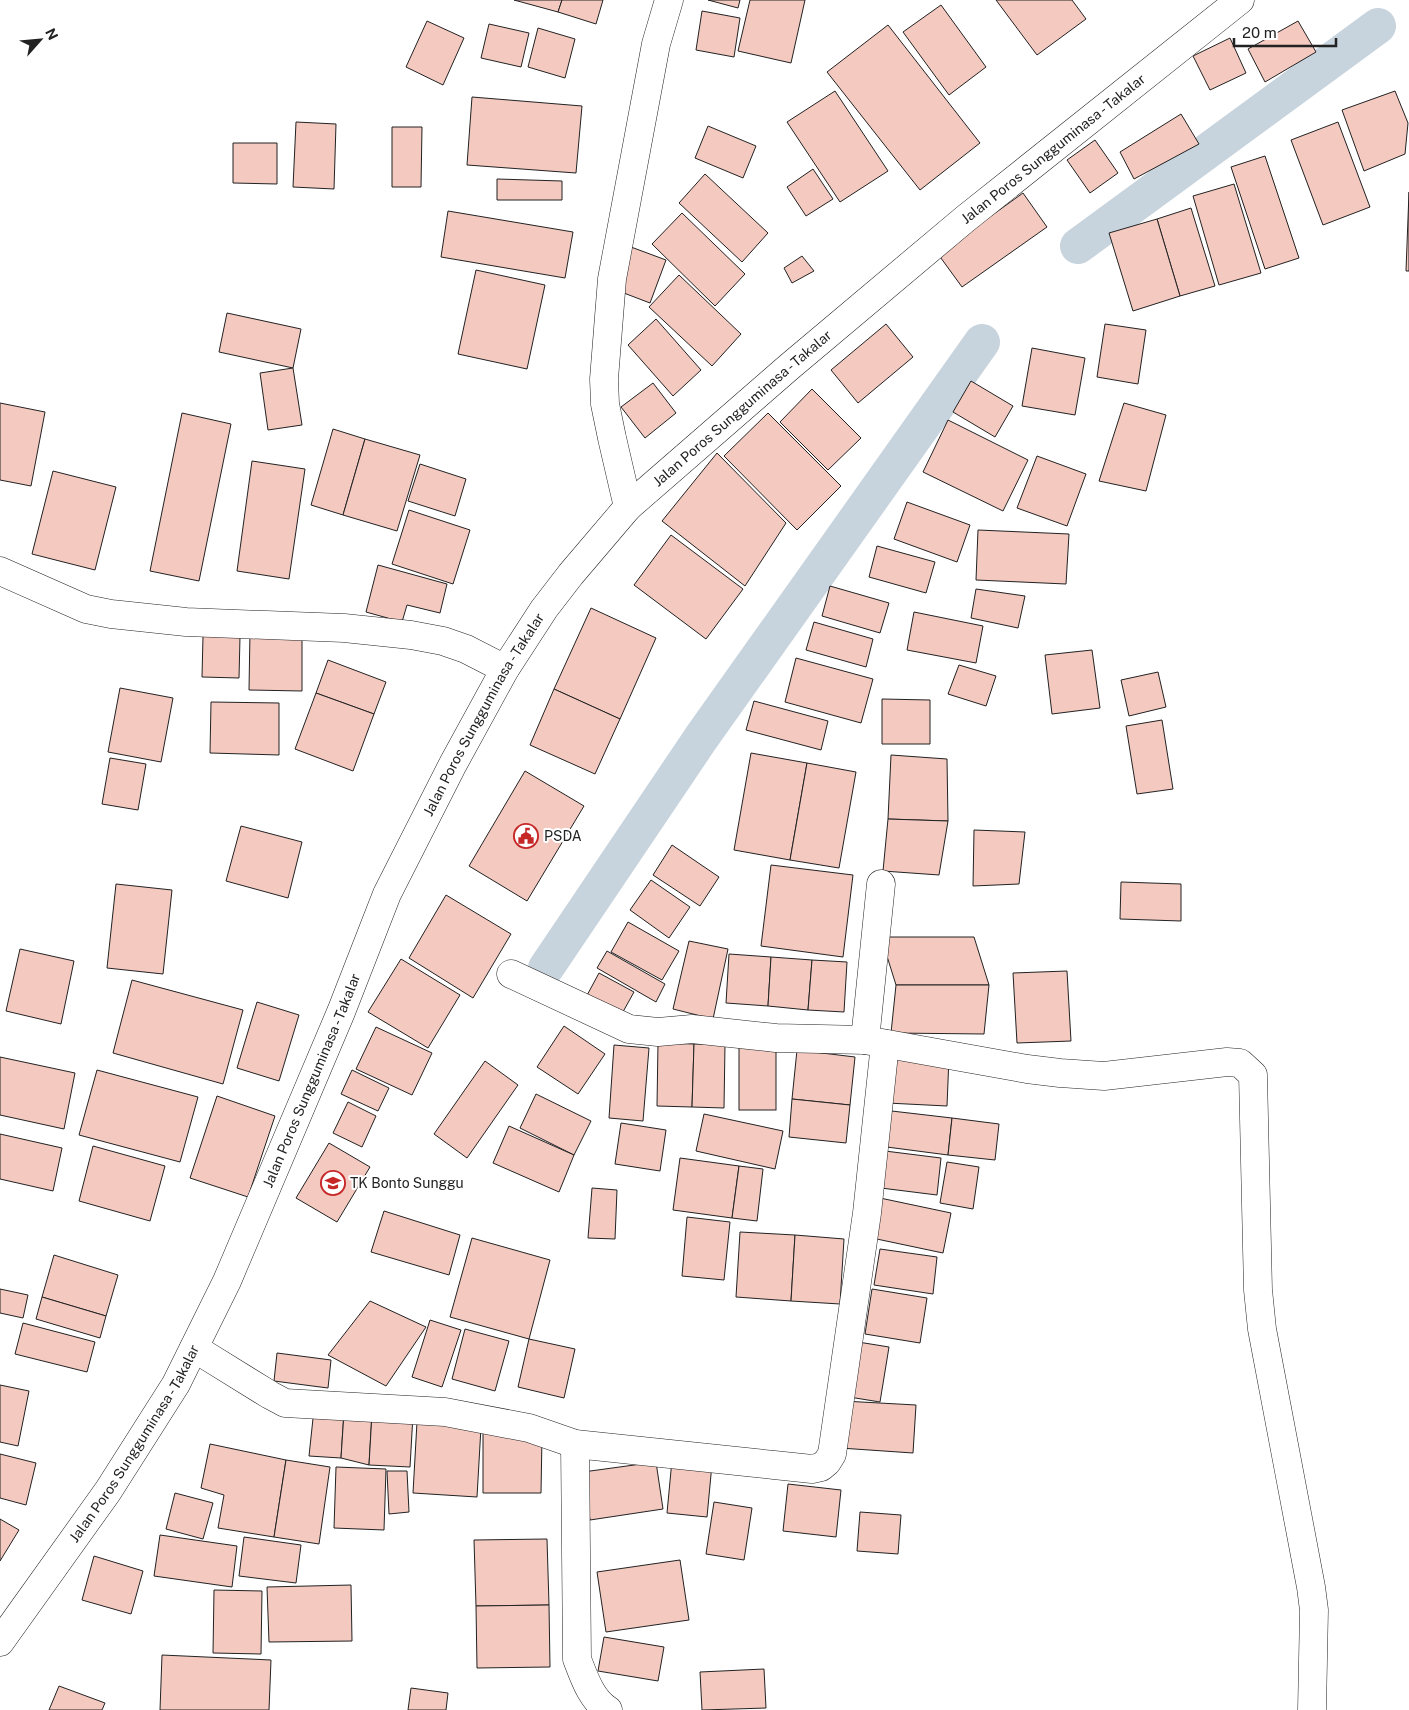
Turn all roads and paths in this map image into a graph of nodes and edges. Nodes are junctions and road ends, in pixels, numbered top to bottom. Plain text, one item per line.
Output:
1 (669, 0) edge
2 (1240, 0) edge
3 (628, 507) junction
4 (0, 571) edge
5 (505, 670) junction
6 (881, 884) dead end
7 (511, 974) dead end
8 (875, 1042) junction
9 (194, 1348) junction
10 (575, 1444) junction
11 (0, 1642) edge
12 (608, 1710) edge
13 (1312, 1710) edge

1 - 3 main road
2 - 3 main road, Jalan Poros Sungguminasa - Takalar
3 - 5 main road, Jalan Poros Sungguminasa - Takalar
4 - 5 main road
5 - 9 main road, Jalan Poros Sungguminasa - Takalar
6 - 8 main road
7 - 8 main road
8 - 10 main road
8 - 13 main road
9 - 10 main road
9 - 11 main road, Jalan Poros Sungguminasa - Takalar
10 - 12 main road

